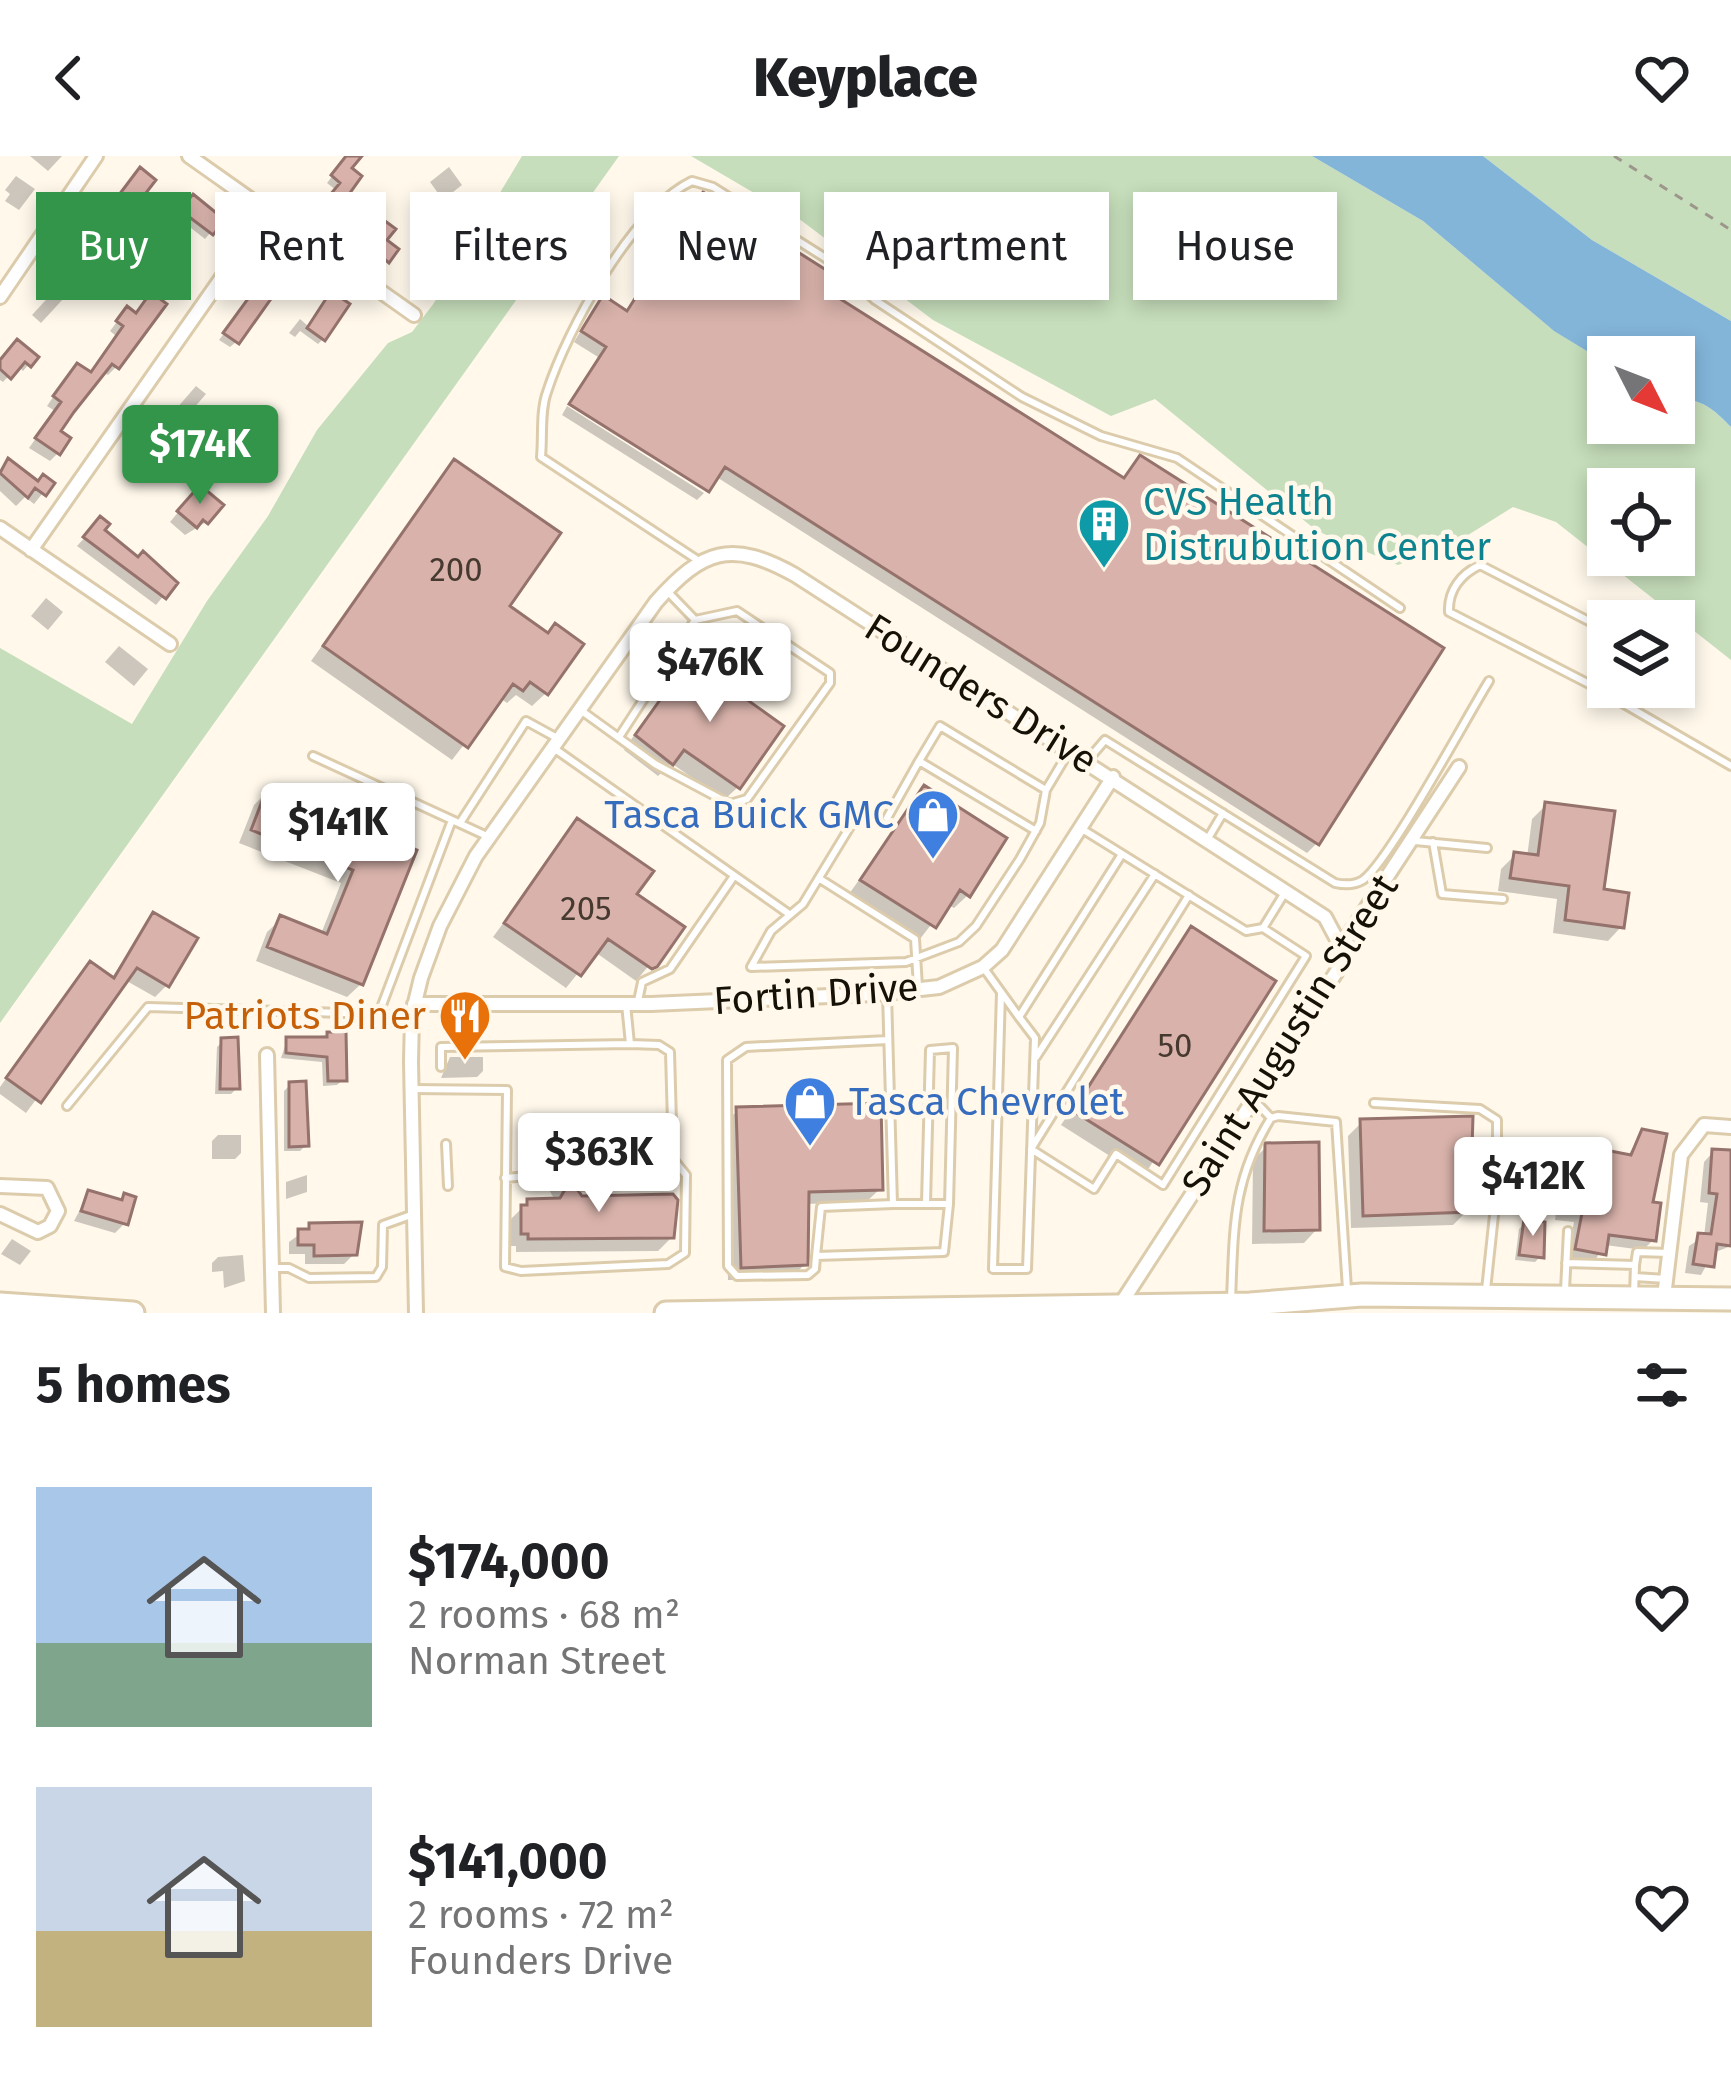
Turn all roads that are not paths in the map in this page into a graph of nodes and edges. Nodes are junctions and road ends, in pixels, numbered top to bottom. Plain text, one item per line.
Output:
1 (96, 156) edge
2 (189, 156) edge
3 (238, 192) edge
4 (215, 288) edge
5 (386, 296) edge
6 (0, 297) edge
7 (414, 315) dead end
8 (0, 528) edge
9 (32, 550) junction
10 (699, 561) junction
11 (667, 590) junction
12 (1400, 608) dead end
13 (695, 620) junction
14 (1587, 620) edge
15 (170, 644) dead end
16 (1489, 681) dead end
17 (1587, 683) edge
18 (1630, 708) edge
19 (578, 710) junction
20 (618, 738) junction
21 (555, 742) junction
22 (1070, 750) junction
23 (313, 756) dead end
24 (919, 761) junction
25 (1087, 761) junction
26 (1731, 766) edge
27 (1459, 767) dead end
28 (1113, 778) junction
29 (1046, 790) junction
30 (862, 807) dead end
31 (1223, 813) junction
32 (886, 818) dead end
33 (456, 821) junction
34 (1081, 828) junction
35 (1036, 832) junction
36 (489, 837) junction
37 (1208, 840) junction
38 (1411, 840) junction
39 (1433, 842) junction
40 (1487, 848) dead end
41 (1122, 854) junction
42 (1155, 874) junction
43 (734, 876) junction
44 (818, 878) junction
45 (1286, 891) junction
46 (1190, 895) junction
47 (1504, 898) dead end
48 (790, 915) junction
49 (1263, 928) junction
50 (1341, 947) junction
51 (918, 954) junction
52 (983, 967) junction
53 (917, 991) junction
54 (1001, 992) junction
55 (887, 993) junction
56 (632, 1004) junction
57 (413, 1010) junction
58 (380, 1013) junction
59 (1019, 1017) junction
60 (888, 1040) junction
61 (630, 1045) junction
62 (267, 1055) dead end
63 (1036, 1059) junction
64 (441, 1067) dead end
65 (412, 1089) junction
66 (1253, 1099) junction
67 (1374, 1103) dead end
68 (67, 1106) dead end
69 (1270, 1118) junction
70 (1731, 1126) edge
71 (446, 1144) dead end
72 (1031, 1149) junction
73 (673, 1159) junction
74 (611, 1162) junction
75 (539, 1175) junction
76 (506, 1178) junction
77 (560, 1185) dead end
78 (0, 1186) edge
79 (448, 1186) dead end
80 (582, 1186) dead end
81 (926, 1203) junction
82 (893, 1204) junction
83 (949, 1204) junction
84 (0, 1214) edge
85 (414, 1215) junction
86 (1568, 1231) dead end
87 (1669, 1253) junction
88 (816, 1256) junction
89 (1566, 1263) junction
90 (1635, 1265) junction
91 (270, 1268) junction
92 (1634, 1286) junction
93 (1665, 1288) junction
94 (1486, 1294) junction
95 (1565, 1294) junction
96 (1347, 1296) junction
97 (1731, 1299) edge
98 (1122, 1302) junction
99 (1526, 1303) edge
100 (0, 1304) edge
101 (1434, 1304) edge
102 (1605, 1304) edge
103 (1697, 1305) edge
104 (1243, 1307) edge
105 (271, 1308) edge
106 (35, 1310) edge
107 (700, 1312) edge
108 (134, 1313) edge
109 (416, 1313) edge
110 (666, 1313) edge

1 - 6 street
2 - 3 street
4 - 9 street
5 - 7 street
8 - 9 street
9 - 15 street
10 - 11 street
10 - 12 lane
10 - 22 street, Founders Drive
11 - 13 lane
11 - 19 street
13 - 20 lane
13 - 20 lane
14 - 17 lane
16 - 31 lane
18 - 26 lane
19 - 20 lane
19 - 21 street
21 - 33 lane
21 - 36 street
21 - 43 lane
22 - 25 street, Founders Drive
22 - 29 lane
23 - 33 lane
24 - 29 lane
24 - 32 lane
24 - 35 lane
25 - 28 street, Founders Drive
25 - 31 lane
27 - 38 street, Saint Augustin Street
28 - 34 street, Fortin Drive
28 - 37 street, Founders Drive
29 - 35 lane
30 - 44 lane
31 - 37 lane
33 - 36 lane
33 - 58 lane
34 - 41 lane
34 - 52 street, Fortin Drive
35 - 51 lane
36 - 57 street
37 - 45 street, Founders Drive
38 - 39 lane
38 - 50 street, Saint Augustin Street
39 - 40 lane
39 - 47 lane
41 - 42 lane
41 - 59 lane
42 - 46 lane
42 - 63 lane
43 - 48 lane
43 - 56 lane
44 - 48 lane
44 - 51 lane
45 - 49 lane
45 - 50 street, Founders Drive
46 - 49 lane
46 - 72 lane
48 - 51 lane
49 - 72 lane
50 - 66 street, Saint Augustin Street
51 - 53 lane
52 - 53 street, Fortin Drive
52 - 54 lane
53 - 55 street, Fortin Drive
54 - 59 lane
54 - 72 lane
55 - 56 street, Fortin Drive
55 - 60 lane
56 - 57 street, Fortin Drive
56 - 61 lane
57 - 58 lane
57 - 65 street
58 - 68 lane
59 - 63 lane
60 - 82 lane
60 - 88 lane
61 - 64 lane
61 - 73 lane
62 - 91 street
63 - 72 lane
65 - 76 lane
65 - 85 street
66 - 69 lane
66 - 98 street, Saint Augustin Street
67 - 94 lane
69 - 96 lane
69 - 104 lane
70 - 87 street
71 - 79 lane
73 - 74 lane
73 - 76 lane
74 - 75 lane
74 - 80 lane
75 - 76 lane
75 - 77 lane
78 - 84 street
81 - 82 lane
81 - 83 lane
81 - 83 lane
82 - 88 lane
83 - 88 lane
85 - 91 lane
85 - 109 street
86 - 89 lane
87 - 90 lane
87 - 93 street
89 - 90 lane
89 - 95 lane
90 - 92 lane
91 - 105 street
92 - 93 main road
92 - 102 main road
93 - 103 main road
94 - 99 main road
94 - 101 main road
95 - 99 main road
95 - 102 main road
96 - 101 main road
96 - 104 main road
97 - 103 main road
98 - 104 main road
98 - 107 main road
100 - 106 main road
106 - 108 main road
107 - 110 main road

